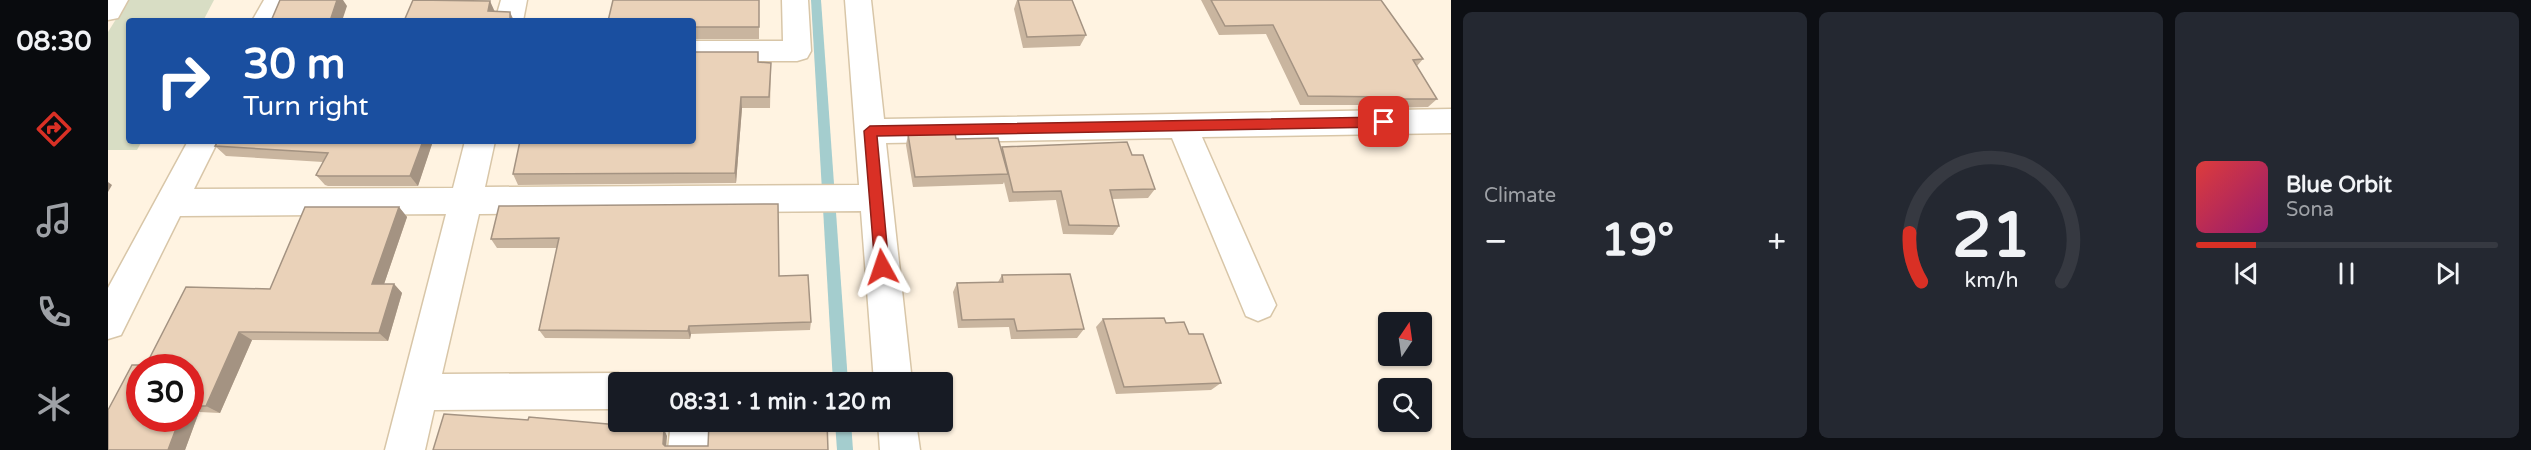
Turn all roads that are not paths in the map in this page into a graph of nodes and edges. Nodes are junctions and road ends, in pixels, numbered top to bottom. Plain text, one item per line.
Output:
1 (115, 0) edge
2 (277, 0) edge
3 (514, 0) edge
4 (795, 0) edge
5 (858, 0) edge
6 (108, 11) edge
7 (268, 18) edge
8 (510, 18) edge
9 (696, 51) edge
10 (1451, 121) edge
11 (1182, 126) junction
12 (870, 131) junction
13 (201, 144) edge
14 (479, 144) edge
15 (876, 198) junction
16 (466, 200) junction
17 (171, 203) junction
18 (1258, 305) dead end
19 (108, 323) edge
20 (892, 372) edge
21 (608, 391) edge
22 (420, 392) junction
23 (689, 432) edge
24 (898, 432) edge
25 (405, 450) edge
26 (688, 450) edge
27 (900, 450) edge

1 - 6 street
2 - 7 street
3 - 8 street
4 - 9 street
5 - 12 street
10 - 11 street
11 - 12 street
11 - 18 street
12 - 15 street
13 - 17 street
14 - 16 street
15 - 16 street
15 - 20 street
16 - 17 street
16 - 22 street
17 - 19 street
21 - 22 street
22 - 25 street
23 - 26 street
24 - 27 street

